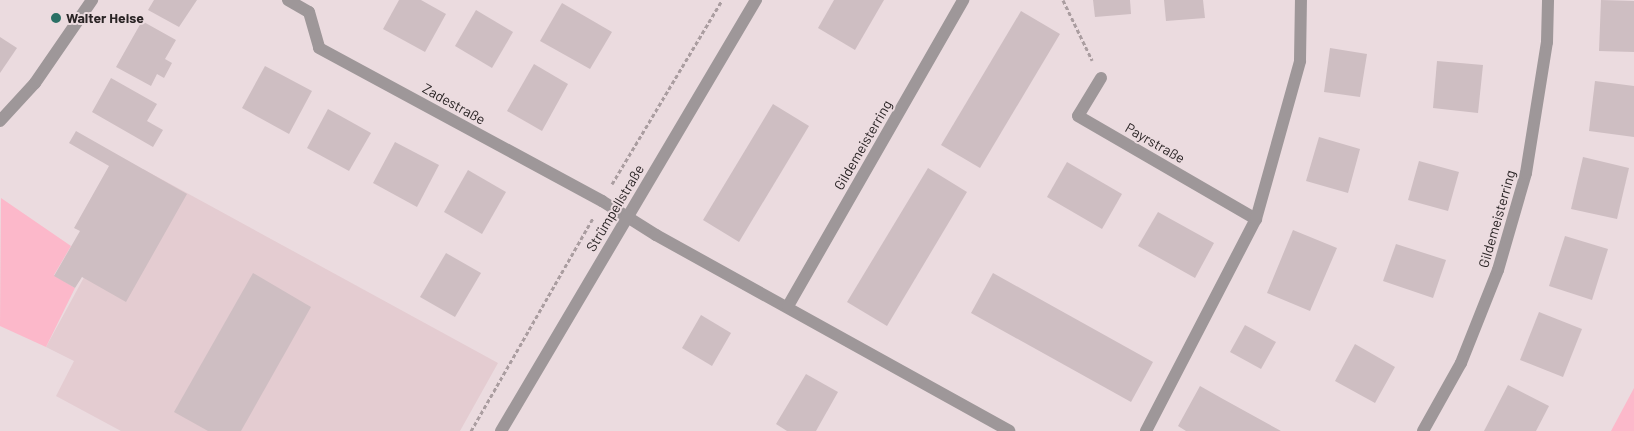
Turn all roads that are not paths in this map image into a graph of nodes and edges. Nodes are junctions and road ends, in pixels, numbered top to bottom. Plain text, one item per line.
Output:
1 (92, 0) edge
2 (288, 0) edge
3 (756, 0) edge
4 (963, 0) edge
5 (1301, 0) edge
6 (1548, 0) edge
7 (1101, 78) road end
8 (0, 122) edge
9 (627, 218) junction
10 (1256, 219) junction
11 (788, 306) junction
12 (501, 431) edge
13 (1009, 431) edge
14 (1146, 431) edge
15 (1423, 431) edge

1 - 8 street
2 - 9 street, Zadestraße
3 - 9 street, Strümpellstraße
4 - 11 street, Gildemeisterring
5 - 10 street
6 - 15 street, Gildemeisterring
7 - 10 street, Payrstraße
9 - 11 street
9 - 12 street, Strümpellstraße
10 - 14 street
11 - 13 street

